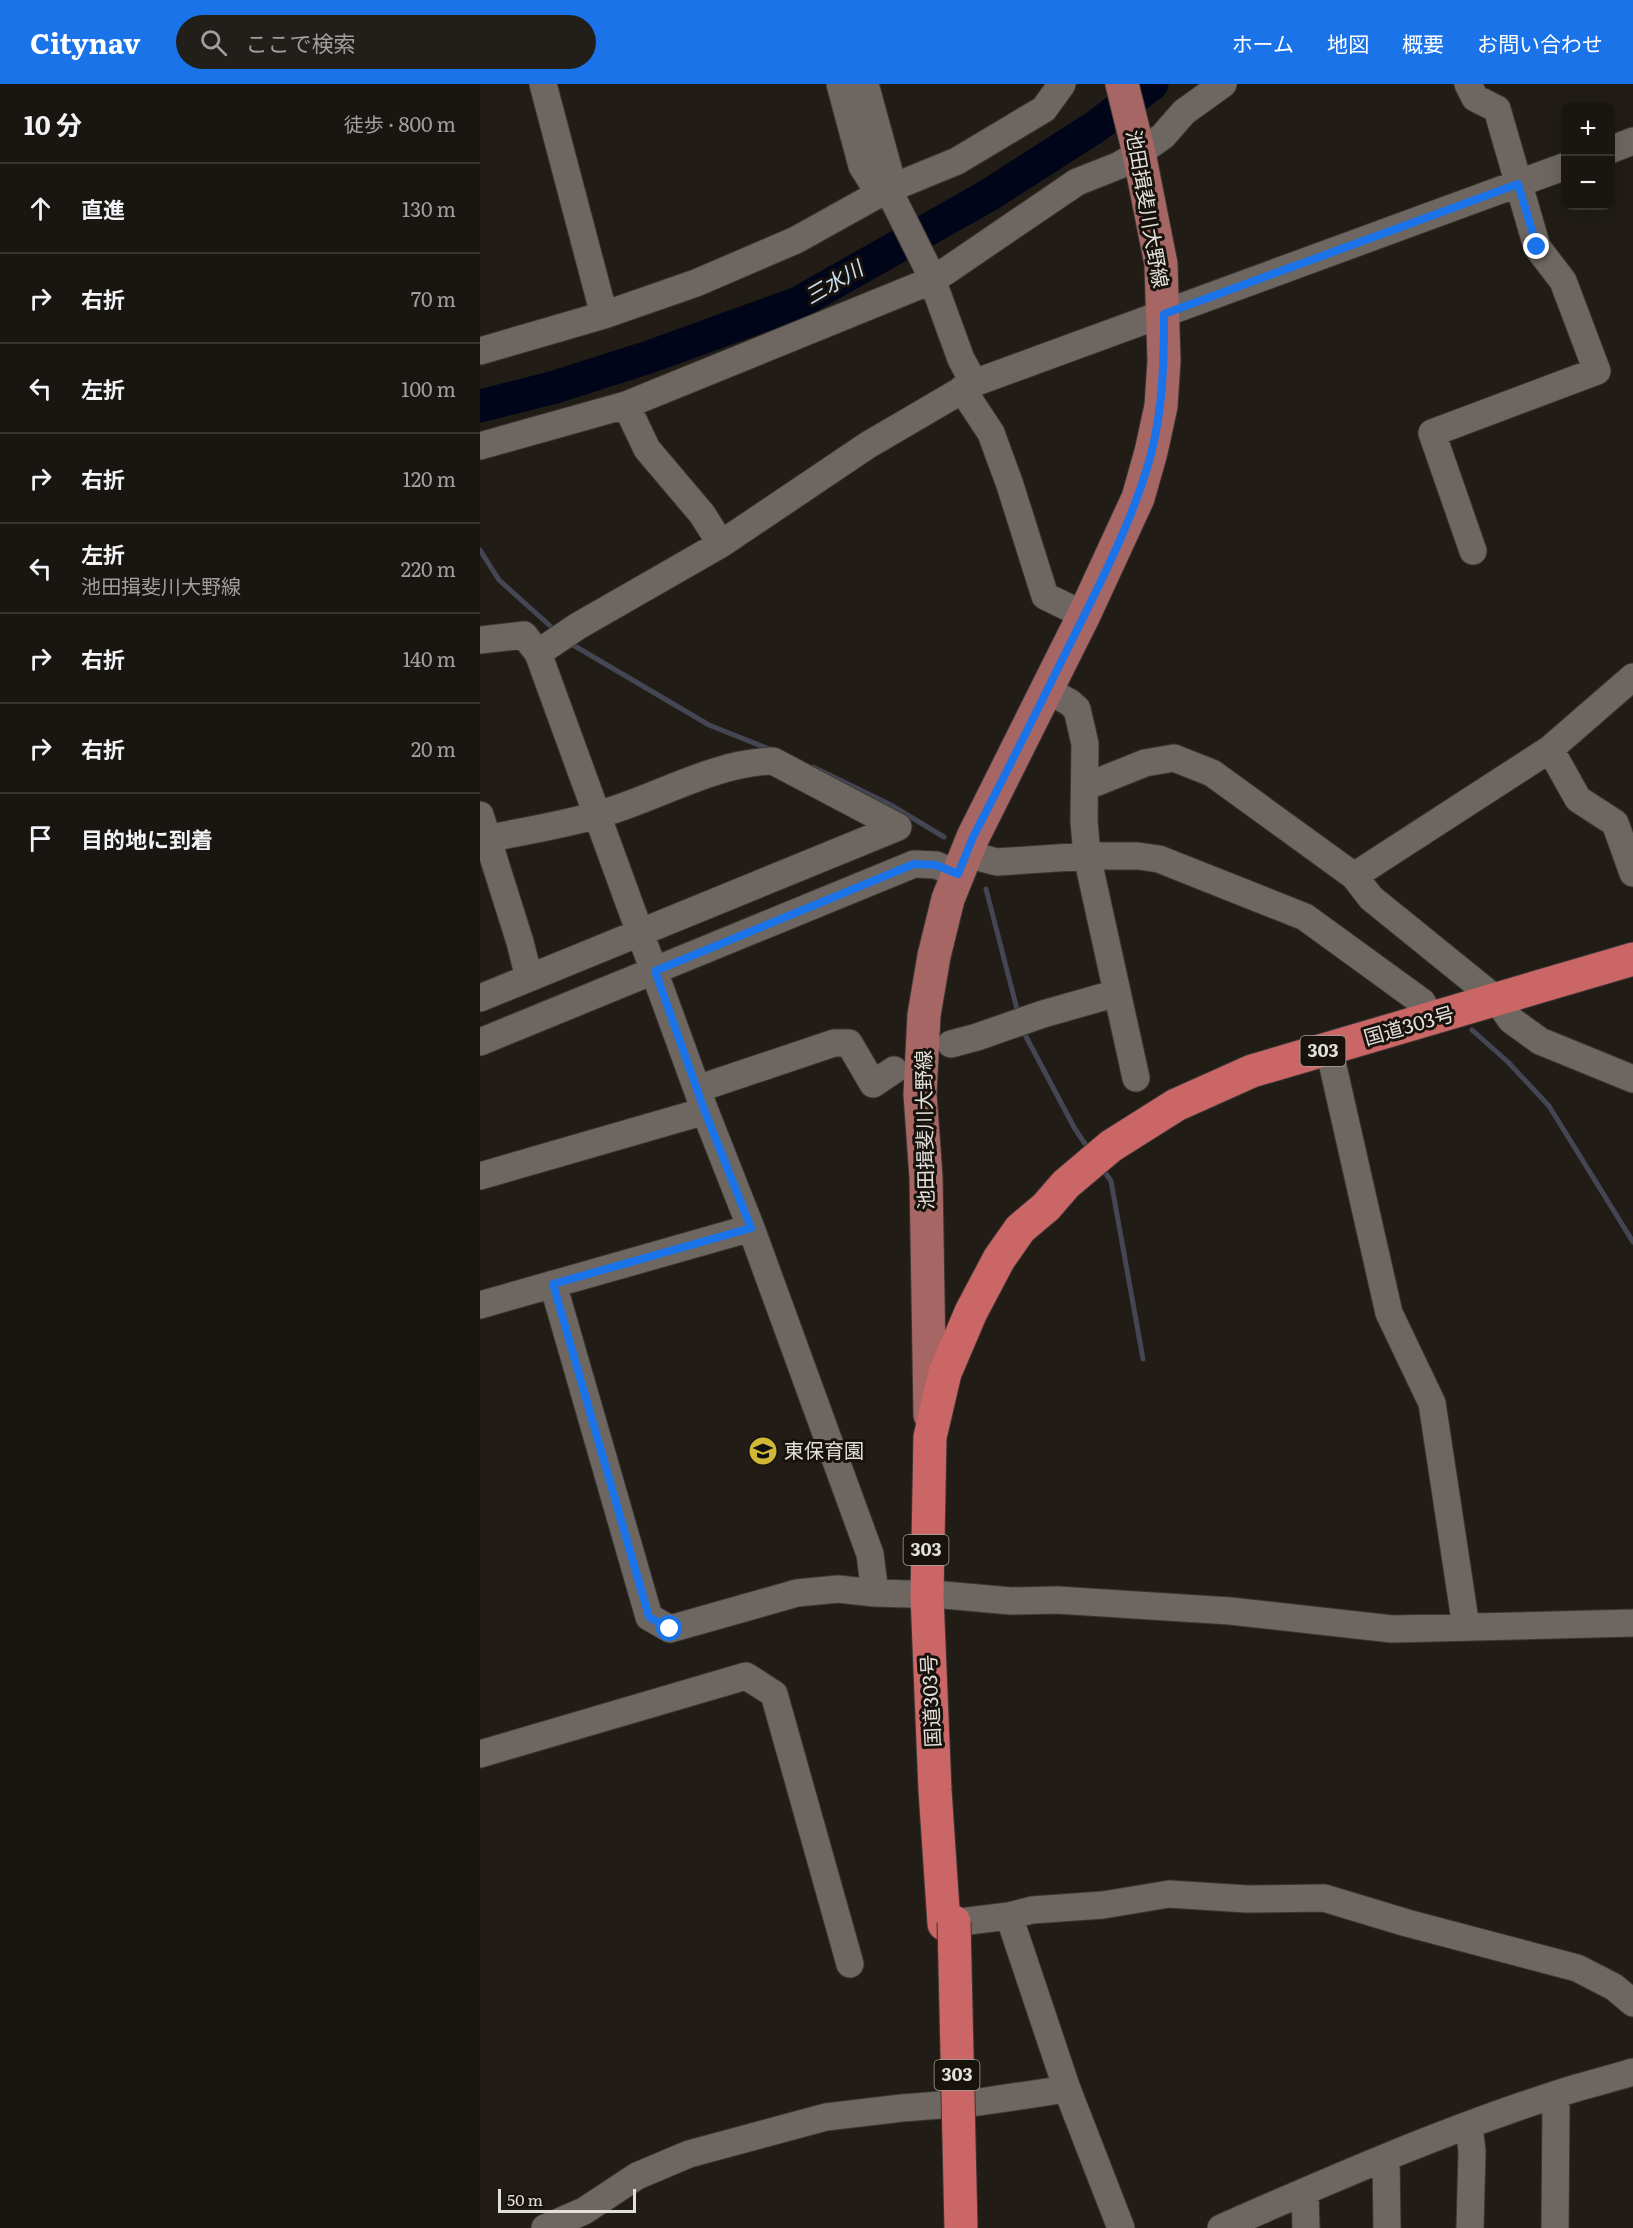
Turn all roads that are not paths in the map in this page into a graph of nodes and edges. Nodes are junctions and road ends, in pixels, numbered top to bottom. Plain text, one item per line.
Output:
1 (543, 84) edge
2 (840, 84) edge
3 (865, 84) edge
4 (1062, 84) edge
5 (1122, 84) edge
6 (1222, 84) edge
7 (1468, 84) edge
8 (1633, 141) edge
9 (1138, 148) junction
10 (1615, 148) edge
11 (1561, 168) edge
12 (1518, 184) junction
13 (889, 196) junction
14 (931, 276) junction
15 (1164, 314) junction
16 (604, 315) junction
17 (480, 351) edge
18 (968, 386) junction
19 (627, 405) junction
20 (480, 446) edge
21 (721, 544) junction
22 (1473, 551) dead end
23 (1084, 615) junction
24 (480, 640) edge
25 (554, 642) junction
26 (1633, 677) edge
27 (1047, 690) junction
28 (1550, 749) junction
29 (1084, 784) junction
30 (598, 815) junction
31 (482, 832) edge
32 (1087, 856) junction
33 (962, 864) junction
34 (1633, 873) edge
35 (1354, 876) junction
36 (641, 934) junction
37 (1633, 959) edge
38 (655, 971) junction
39 (529, 978) junction
40 (1117, 993) junction
41 (480, 998) edge
42 (1497, 1000) junction
43 (1432, 1019) junction
44 (480, 1042) edge
45 (951, 1044) dead end
46 (1329, 1049) junction
47 (894, 1070) dead end
48 (1136, 1078) dead end
49 (1633, 1079) edge
50 (701, 1100) junction
51 (480, 1176) edge
52 (1046, 1207) junction
53 (751, 1228) junction
54 (553, 1284) junction
55 (480, 1305) edge
56 (930, 1437) junction
57 (875, 1593) junction
58 (935, 1596) junction
59 (1633, 1623) edge
60 (1466, 1628) junction
61 (480, 1754) edge
62 (1009, 1916) junction
63 (949, 1923) junction
64 (850, 1964) dead end
65 (1633, 2003) edge
66 (1633, 2072) edge
67 (1067, 2089) junction
68 (1554, 2095) junction
69 (1470, 2126) junction
70 (1386, 2157) junction
71 (1305, 2193) junction
72 (588, 2220) edge
73 (545, 2228) edge
74 (948, 2228) edge
75 (961, 2228) edge
76 (1121, 2228) edge
77 (1223, 2228) edge
78 (1306, 2228) edge
79 (1387, 2228) edge
80 (1470, 2228) edge
81 (1555, 2228) edge

1 - 16 street
2 - 13 street
3 - 13 street
4 - 13 street
5 - 9 main road, 池田揖斐川大野線
6 - 9 street
7 - 12 street
8 - 10 street
9 - 14 street
9 - 15 main road, 池田揖斐川大野線
11 - 12 street
12 - 15 street
12 - 22 street
13 - 14 street
13 - 16 street
14 - 18 street
14 - 19 street
15 - 18 street
15 - 23 main road, 池田揖斐川大野線
16 - 17 street
18 - 21 street
18 - 23 street
19 - 20 street
19 - 21 street
21 - 25 street
23 - 27 main road, 池田揖斐川大野線
24 - 25 street
25 - 30 street
26 - 28 street
27 - 29 street
27 - 33 main road, 池田揖斐川大野線
28 - 34 street
28 - 35 street
29 - 32 street
29 - 35 street
30 - 31 street
30 - 36 street
30 - 36 street
31 - 39 street
32 - 33 street
32 - 40 street
32 - 43 street
33 - 38 street
33 - 56 main road, 池田揖斐川大野線
35 - 42 street
36 - 38 street
36 - 39 street
37 - 42 highway, 国道303号 / 303
38 - 44 street
38 - 50 street
39 - 41 street
40 - 45 street
40 - 48 street
42 - 43 highway, 国道303号 / 303
42 - 49 street
43 - 46 highway, 国道303号 / 303
46 - 52 highway, 国道303号 / 303
46 - 60 street
47 - 50 street
50 - 51 street
50 - 53 street
52 - 56 highway, 国道303号 / 303
52 - 58 highway, 国道303号 / 303
53 - 54 street
53 - 57 street
54 - 55 street
54 - 57 street
56 - 58 highway, 国道303号 / 303
57 - 58 street
58 - 60 street
58 - 63 highway, 国道303号 / 303
59 - 60 street
61 - 64 street
62 - 63 street
62 - 65 street
62 - 67 street
63 - 74 highway, 国道303号 / 303
63 - 75 highway, 国道303号 / 303, bridge
66 - 68 street
67 - 72 street
67 - 76 street
68 - 69 street
68 - 81 street
69 - 70 street
69 - 80 street
70 - 71 street
70 - 79 street
71 - 77 street
71 - 78 street
72 - 73 street

